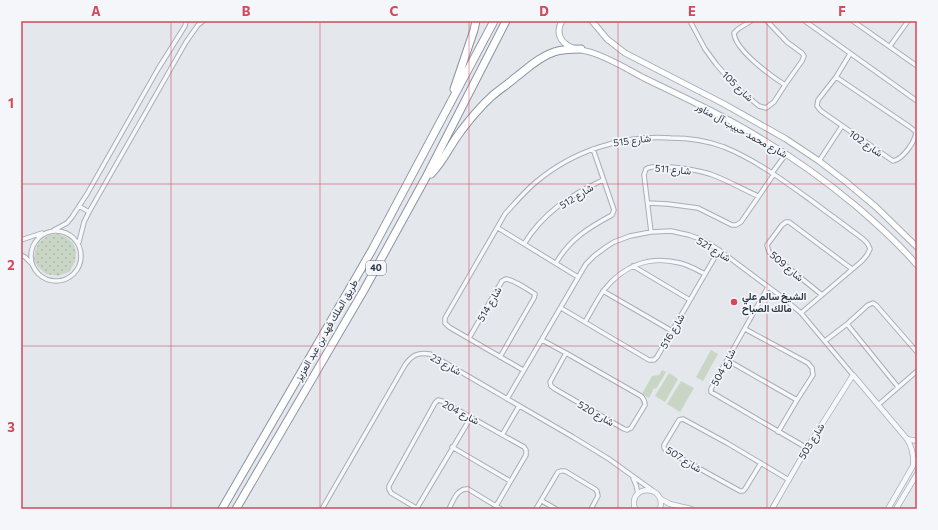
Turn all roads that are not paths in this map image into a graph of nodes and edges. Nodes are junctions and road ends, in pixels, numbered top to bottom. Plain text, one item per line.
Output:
1 (186, 21) edge
2 (203, 21) edge
3 (476, 21) edge
4 (494, 21) edge
5 (506, 21) edge
6 (562, 21) edge
7 (592, 21) edge
8 (690, 21) edge
9 (751, 21) edge
10 (767, 21) edge
11 (805, 21) edge
12 (853, 21) edge
13 (863, 21) edge
14 (908, 21) edge
15 (860, 26) junction
16 (890, 46) junction
17 (581, 49) junction
18 (850, 54) junction
19 (917, 66) edge
20 (836, 77) junction
21 (784, 86) junction
22 (917, 101) edge
23 (445, 113) junction
24 (842, 126) junction
25 (916, 132) edge
26 (115, 145) junction
27 (593, 149) junction
28 (124, 151) junction
29 (786, 154) junction
30 (818, 161) junction
31 (773, 174) junction
32 (425, 179) junction
33 (603, 180) junction
34 (758, 196) junction
35 (648, 203) junction
36 (79, 206) junction
37 (89, 212) junction
38 (498, 228) junction
39 (54, 230) junction
40 (45, 232) junction
41 (651, 232) junction
42 (21, 240) edge
43 (79, 242) junction
44 (524, 244) junction
45 (917, 247) edge
46 (719, 250) junction
47 (21, 256) edge
48 (32, 264) junction
49 (556, 264) junction
50 (917, 265) edge
51 (632, 266) junction
52 (852, 269) junction
53 (705, 274) junction
54 (578, 277) junction
55 (768, 287) junction
56 (603, 292) junction
57 (822, 294) junction
58 (690, 300) junction
59 (561, 308) junction
60 (801, 313) junction
61 (585, 322) junction
62 (846, 324) junction
63 (744, 329) junction
64 (672, 331) junction
65 (469, 338) junction
66 (542, 340) junction
67 (825, 341) junction
68 (917, 352) edge
69 (566, 353) junction
70 (500, 357) junction
71 (726, 360) junction
72 (523, 370) junction
73 (917, 371) edge
74 (853, 375) junction
75 (898, 387) junction
76 (507, 399) junction
77 (796, 400) junction
78 (878, 405) junction
79 (519, 406) junction
80 (471, 418) junction
81 (778, 432) junction
82 (502, 435) junction
83 (907, 439) junction
84 (917, 441) edge
85 (452, 447) junction
86 (807, 448) junction
87 (917, 459) edge
88 (761, 463) junction
89 (913, 465) junction
90 (629, 474) junction
91 (916, 476) edge
92 (789, 480) junction
93 (510, 481) junction
94 (652, 491) junction
95 (638, 494) junction
96 (660, 499) junction
97 (542, 500) junction
98 (496, 506) junction
99 (634, 508) edge
100 (221, 509) edge
101 (236, 509) edge
102 (322, 509) edge
103 (418, 509) edge
104 (449, 509) edge
105 (501, 509) edge
106 (536, 509) edge
107 (556, 509) edge
108 (591, 509) edge
109 (660, 509) edge
110 (691, 509) edge
111 (772, 509) edge
112 (888, 509) edge
113 (896, 509) edge

1 - 26 street
2 - 28 street
3 - 23 highway
4 - 23 highway, طريق الملك فهد بن عبد العزيز / 40
5 - 32 highway, طريق الملك فهد بن عبد العزيز / 40
6 - 17 main road, شارع محمد حبيب آل مناور
7 - 30 main road, شارع محمد حبيب آل مناور
8 - 21 street, شارع 105
9 - 21 street
10 - 21 street, شارع 105
11 - 18 street
12 - 15 street
13 - 15 street
14 - 16 street
15 - 16 street
16 - 19 street
17 - 29 main road, شارع محمد حبيب آل مناور
17 - 32 highway
18 - 20 street, شارع 102
18 - 22 street
20 - 24 street, شارع 102
20 - 25 street, شارع 102
23 - 100 highway, طريق الملك فهد بن عبد العزيز / 40
24 - 25 street, شارع 102
24 - 30 street
26 - 28 street
26 - 36 street
27 - 31 street, شارع 515
27 - 33 street
27 - 38 street, شارع 515
28 - 37 street
29 - 31 street
29 - 50 main road, شارع محمد حبيب آل مناور
30 - 45 main road, شارع محمد حبيب آل مناور
31 - 34 street
31 - 52 street, شارع 515
32 - 101 highway, طريق الملك فهد بن عبد العزيز / 40
33 - 44 street, شارع 512
33 - 49 street, شارع 512
34 - 35 street
34 - 35 street, شارع 511
35 - 41 street, شارع 511
36 - 37 street
36 - 39 street
37 - 43 street
38 - 44 street
38 - 65 street, شارع 515
39 - 40 street
39 - 43 street
40 - 42 street
40 - 48 street
41 - 46 street, شارع 521
41 - 54 street, شارع 521
43 - 48 street
44 - 49 street
46 - 53 street, شارع 516
46 - 55 street, شارع 521
47 - 48 street
49 - 54 street
51 - 53 street
51 - 56 street
51 - 58 street
52 - 57 street, شارع 515
52 - 57 street, شارع 509
53 - 58 street, شارع 516
54 - 59 street, شارع 521
55 - 60 street, شارع 521
55 - 63 street, شارع 504
56 - 61 street
56 - 64 street
57 - 60 street, شارع 515
58 - 64 street, شارع 516
59 - 61 street, شارع 516
59 - 66 street, شارع 521
60 - 67 street, شارع 521
61 - 64 street, شارع 516
62 - 67 street
62 - 68 street
62 - 75 street
63 - 71 street, شارع 504
63 - 77 street
65 - 70 street, شارع 515
65 - 70 street, شارع 514
66 - 69 street, شارع 520
66 - 72 street, شارع 521
67 - 74 street, شارع 521
69 - 69 street, شارع 520
70 - 72 street, شارع 515
71 - 77 street
71 - 81 street, شارع 504
72 - 76 street, شارع 521
73 - 75 street
74 - 78 street, شارع 521
74 - 86 street, شارع 503
75 - 78 street
76 - 79 street, شارع 23
76 - 102 street, شارع 23
77 - 81 street
78 - 83 street, شارع 521
79 - 82 street
79 - 90 street, شارع 23
80 - 82 street, شارع 204
80 - 85 street
80 - 103 street, شارع 204
81 - 86 street, شارع 504
82 - 93 street, شارع 204
83 - 84 street
83 - 89 street, شارع 521
85 - 93 street
85 - 103 street
86 - 92 street, شارع 503
87 - 89 street
88 - 88 street, شارع 507
88 - 92 street, شارع 507
89 - 112 street
90 - 94 street, شارع 23
90 - 95 street, شارع 23
91 - 113 street
92 - 111 street, شارع 503
93 - 98 street, شارع 204
94 - 95 street
94 - 96 street
95 - 99 street
96 - 109 street
96 - 110 street
97 - 106 street
97 - 107 street
97 - 108 street
98 - 104 street
98 - 105 street

